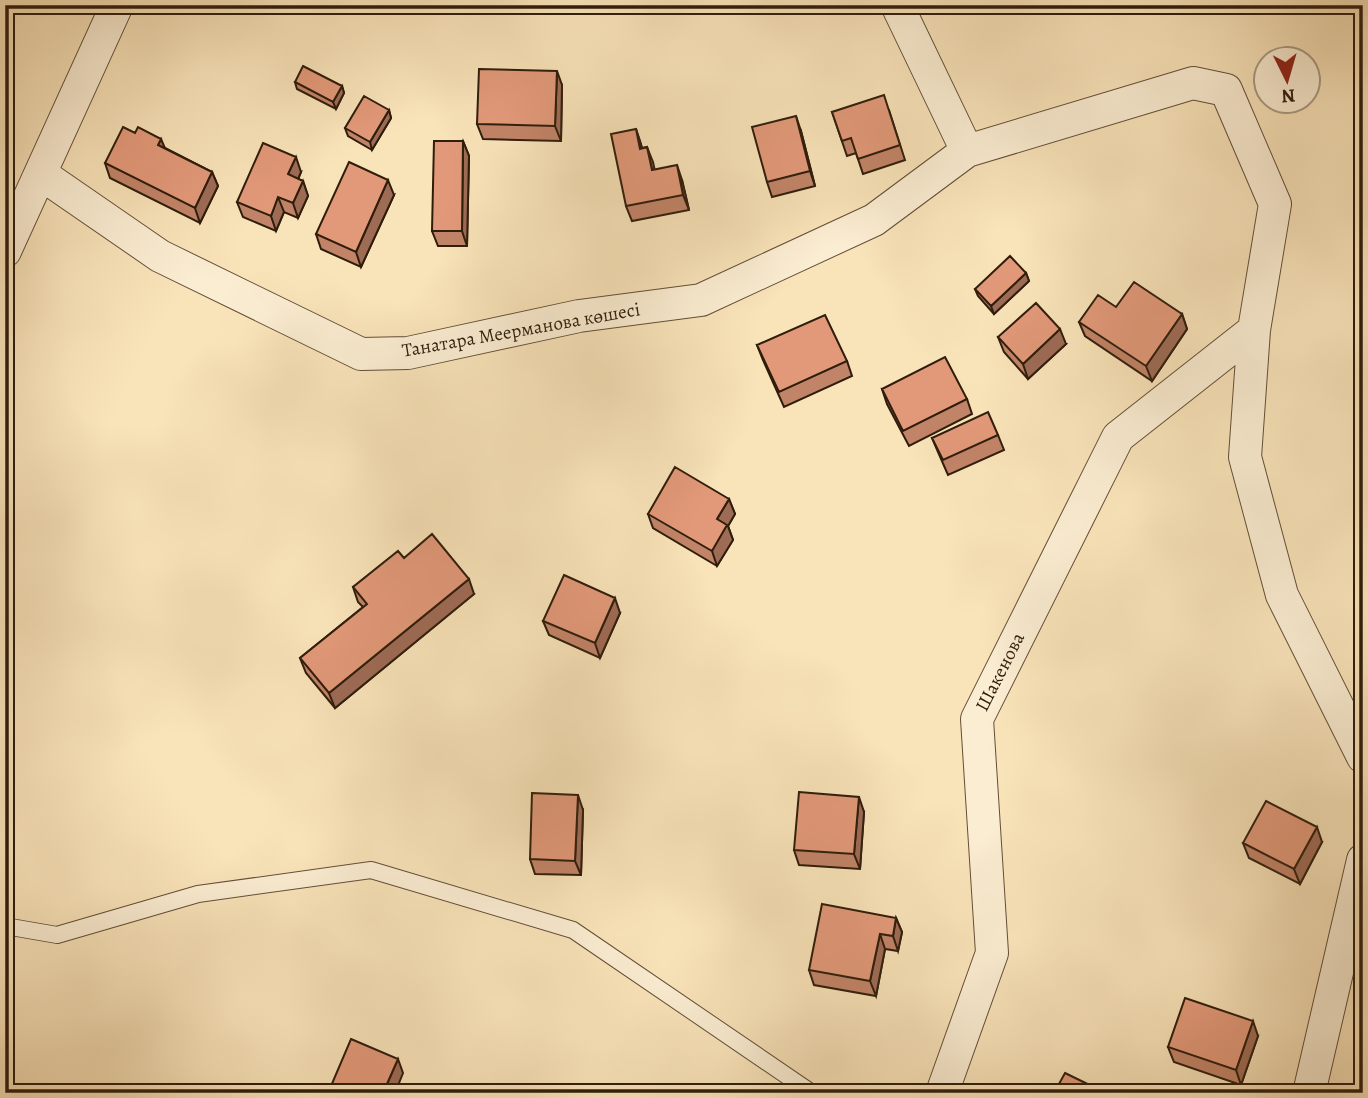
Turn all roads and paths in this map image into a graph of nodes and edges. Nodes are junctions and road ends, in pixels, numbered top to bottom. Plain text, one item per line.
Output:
1 (117, 5) edge
2 (897, 5) edge
3 (967, 151) junction
4 (41, 174) junction
5 (5, 251) edge
6 (1254, 330) junction
7 (1363, 757) edge
8 (1363, 860) edge
9 (5, 926) edge
10 (812, 1093) edge
11 (942, 1093) edge
12 (1309, 1093) edge

1 - 4 street
2 - 3 street
3 - 4 street, Танатара Меерманова көшесі
3 - 6 street, Танатара Меерманова көшесі
4 - 5 street
6 - 7 street, Танатара Меерманова көшесі
6 - 11 street, Шакенова
8 - 12 street
9 - 10 lane

